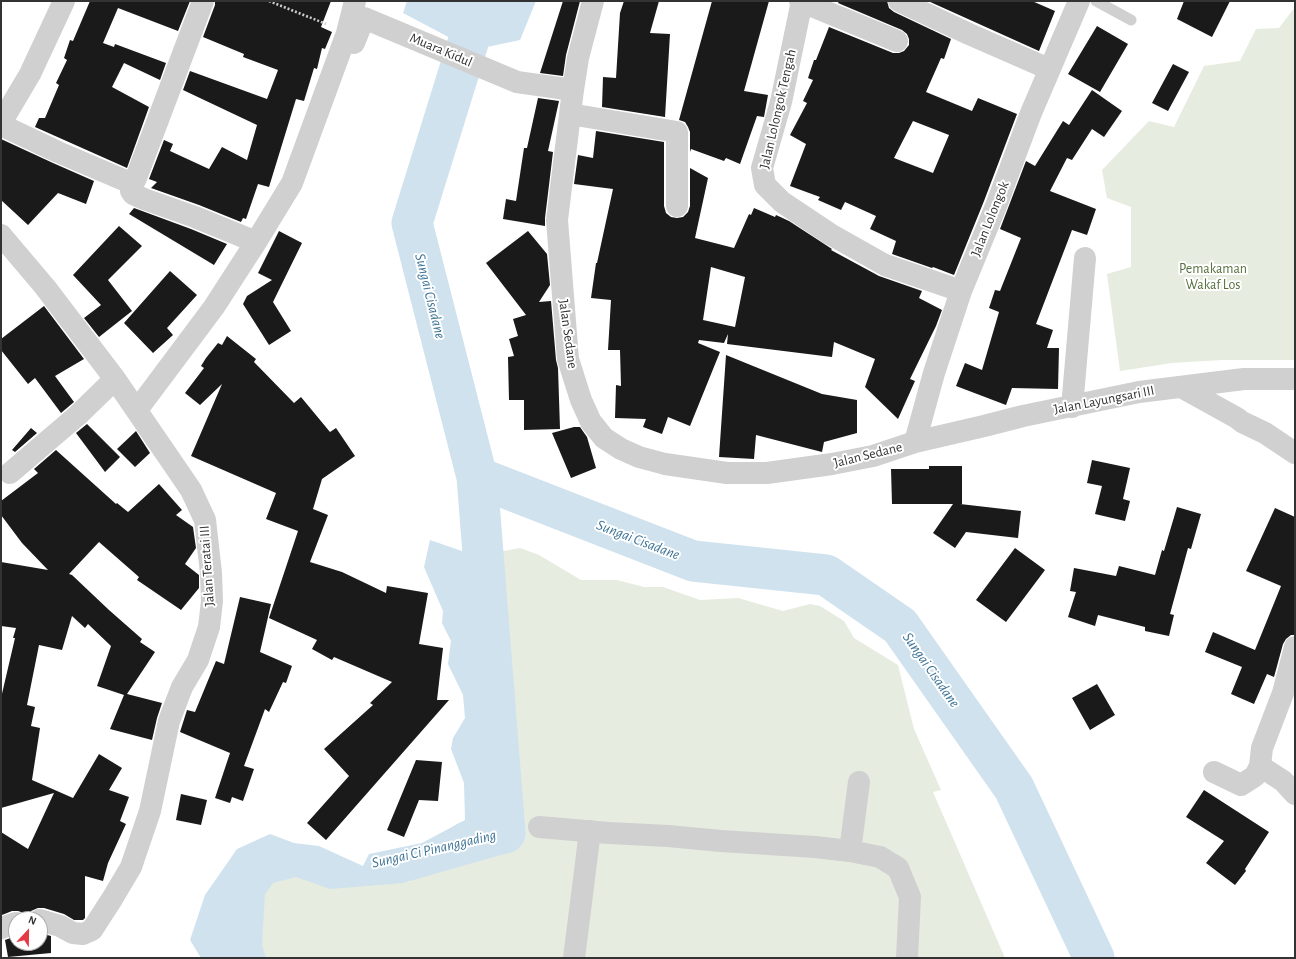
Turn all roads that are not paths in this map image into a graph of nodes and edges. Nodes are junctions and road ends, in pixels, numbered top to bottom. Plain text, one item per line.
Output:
1 (64, 1) edge
2 (203, 1) edge
3 (592, 1) edge
4 (801, 1) edge
5 (899, 1) edge
6 (1079, 1) edge
7 (1096, 1) edge
8 (354, 16) edge
9 (1131, 20) dead end
10 (897, 41) dead end
11 (1049, 69) junction
12 (573, 90) junction
13 (570, 114) junction
14 (1, 124) edge
15 (133, 184) junction
16 (677, 206) dead end
17 (1, 235) edge
18 (256, 242) junction
19 (1085, 258) dead end
20 (961, 291) junction
21 (115, 379) junction
22 (1295, 379) edge
23 (1181, 387) junction
24 (1072, 407) junction
25 (138, 410) junction
26 (915, 442) junction
27 (1295, 453) edge
28 (10, 473) dead end
29 (1295, 647) edge
30 (1260, 766) junction
31 (1214, 772) dead end
32 (859, 782) dead end
33 (1295, 794) edge
34 (539, 827) dead end
35 (590, 831) junction
36 (850, 851) junction
37 (48, 922) edge
38 (574, 958) edge
39 (907, 958) edge

1 - 14 street
2 - 15 street
3 - 12 street, Jalan Sedane
4 - 10 street
4 - 20 street, Jalan Lolongok Tengah
5 - 11 street
6 - 11 street, Jalan Lolongok
7 - 9 lane
8 - 12 street, Muara Kidul
8 - 18 street
11 - 20 street, Jalan Lolongok
12 - 13 street, Jalan Sedane
13 - 16 street
13 - 26 street, Jalan Sedane
14 - 15 street
15 - 18 street
17 - 21 street, Jalan Teratai III
18 - 25 street
19 - 24 street
20 - 26 street, Jalan Lolongok
21 - 25 street, Jalan Teratai III
21 - 28 street
22 - 23 street, Jalan Layungsari III
23 - 24 street, Jalan Layungsari III
23 - 27 street
24 - 26 street, Jalan Layungsari III
25 - 37 street, Jalan Teratai III
29 - 30 street
30 - 31 street
30 - 33 street
32 - 36 street
34 - 35 street
35 - 36 street
35 - 38 street
36 - 39 street

